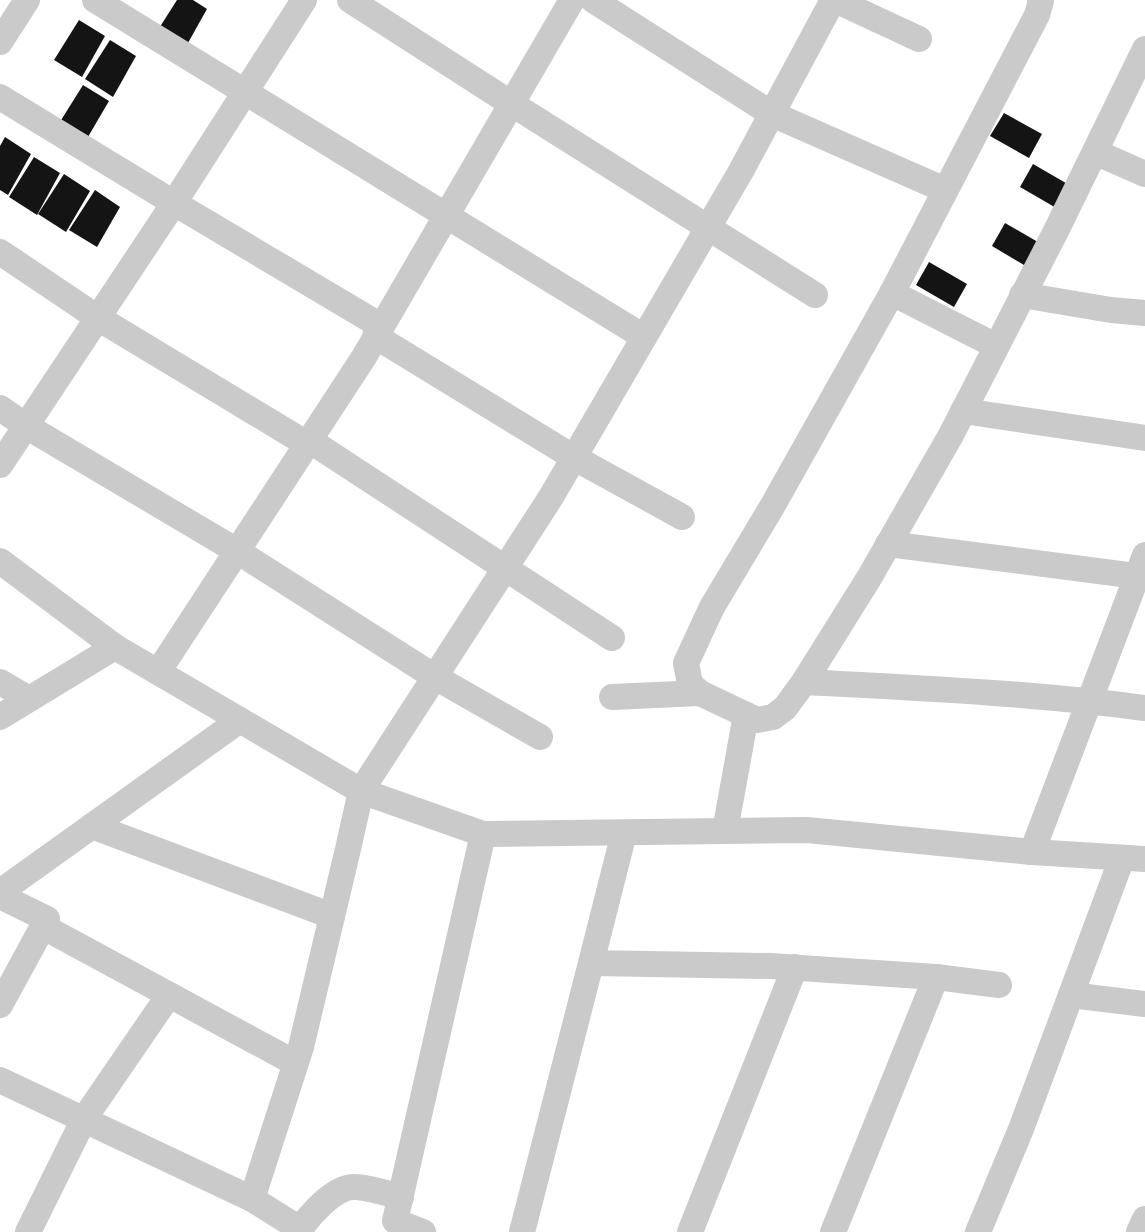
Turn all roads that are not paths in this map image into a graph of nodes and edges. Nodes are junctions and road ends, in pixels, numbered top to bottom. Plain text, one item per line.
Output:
1 (27, 0) edge
2 (95, 0) edge
3 (304, 0) edge
4 (351, 0) edge
5 (572, 0) edge
6 (593, 0) edge
7 (834, 0) edge
8 (1040, 0) edge
9 (919, 39) dead end
10 (0, 42) edge
11 (1145, 50) edge
12 (245, 92) junction
13 (0, 97) edge
14 (512, 104) junction
15 (772, 114) junction
16 (1095, 152) junction
17 (1145, 174) edge
18 (945, 190) junction
19 (174, 203) junction
20 (446, 216) junction
21 (708, 228) junction
22 (0, 252) edge
23 (892, 293) junction
24 (815, 295) dead end
25 (1022, 295) junction
26 (1145, 313) edge
27 (98, 318) junction
28 (378, 332) junction
29 (644, 337) junction
30 (996, 346) junction
31 (0, 408) edge
32 (963, 411) junction
33 (26, 426) junction
34 (1145, 438) edge
35 (308, 442) junction
36 (573, 457) junction
37 (0, 465) edge
38 (682, 518) dead end
39 (888, 544) junction
40 (237, 551) junction
41 (0, 561) edge
42 (505, 567) junction
43 (1142, 569) edge
44 (612, 638) dead end
45 (115, 647) junction
46 (158, 672) junction
47 (435, 676) junction
48 (0, 682) edge
49 (804, 682) junction
50 (700, 693) junction
51 (612, 697) dead end
52 (29, 699) junction
53 (1090, 701) junction
54 (1145, 708) edge
55 (746, 715) junction
56 (0, 717) edge
57 (240, 720) junction
58 (540, 737) dead end
59 (361, 791) junction
60 (92, 826) junction
61 (725, 831) junction
62 (624, 832) junction
63 (483, 834) junction
64 (1032, 852) junction
65 (1133, 859) edge
66 (0, 894) edge
67 (332, 916) junction
68 (42, 926) junction
69 (591, 963) junction
70 (795, 967) junction
71 (936, 977) junction
72 (999, 985) dead end
73 (169, 995) junction
74 (1071, 995) junction
75 (1145, 1004) edge
76 (0, 1005) edge
77 (295, 1063) junction
78 (0, 1080) edge
79 (84, 1119) junction
80 (401, 1197) junction
81 (252, 1199) junction
82 (1145, 1219) edge
83 (299, 1230) edge
84 (28, 1232) edge
85 (423, 1232) edge
86 (522, 1232) edge
87 (690, 1232) edge
88 (833, 1232) edge
89 (978, 1232) edge
90 (1139, 1232) edge

1 - 10 street
2 - 12 street
3 - 12 street
4 - 14 street
5 - 14 street
6 - 15 street
7 - 9 street
7 - 15 street
8 - 18 street
11 - 16 street
12 - 19 street
12 - 20 street
13 - 19 street
14 - 20 street
14 - 21 street
15 - 18 street
15 - 21 street
16 - 17 street
16 - 25 street
18 - 23 street
19 - 27 street
19 - 28 street
20 - 28 street
20 - 29 street
21 - 24 street
21 - 29 street
22 - 27 street
23 - 30 street
23 - 50 street
25 - 26 street
25 - 30 street
27 - 33 street
27 - 35 street
28 - 35 street
28 - 36 street
29 - 36 street
30 - 32 street
31 - 33 street
32 - 34 street
32 - 39 street
33 - 37 street
33 - 40 street
35 - 40 street
35 - 42 street
36 - 38 street
36 - 42 street
39 - 43 street
39 - 49 street
40 - 46 street
40 - 47 street
41 - 45 street
42 - 44 street
42 - 47 street
43 - 53 street
45 - 46 street
45 - 52 street
46 - 57 street
47 - 58 street
47 - 59 street
48 - 52 street
49 - 53 street
49 - 55 street
50 - 51 street
50 - 55 street
52 - 56 street
53 - 54 street
53 - 64 street
55 - 61 street
57 - 59 street
57 - 60 street
59 - 63 street
59 - 67 street
60 - 66 street
60 - 67 street
61 - 62 street
61 - 64 street
62 - 63 street
62 - 69 street
63 - 80 street
64 - 65 street
65 - 74 street
66 - 68 street
67 - 77 street
68 - 73 street
68 - 76 street
69 - 70 street
69 - 86 street
70 - 71 street
70 - 87 street
71 - 72 street
71 - 88 street
73 - 77 street
73 - 79 street
74 - 75 street
74 - 89 street
77 - 81 street
78 - 79 street
79 - 81 street
79 - 84 street
80 - 83 street
80 - 85 street
81 - 83 street
82 - 90 street

